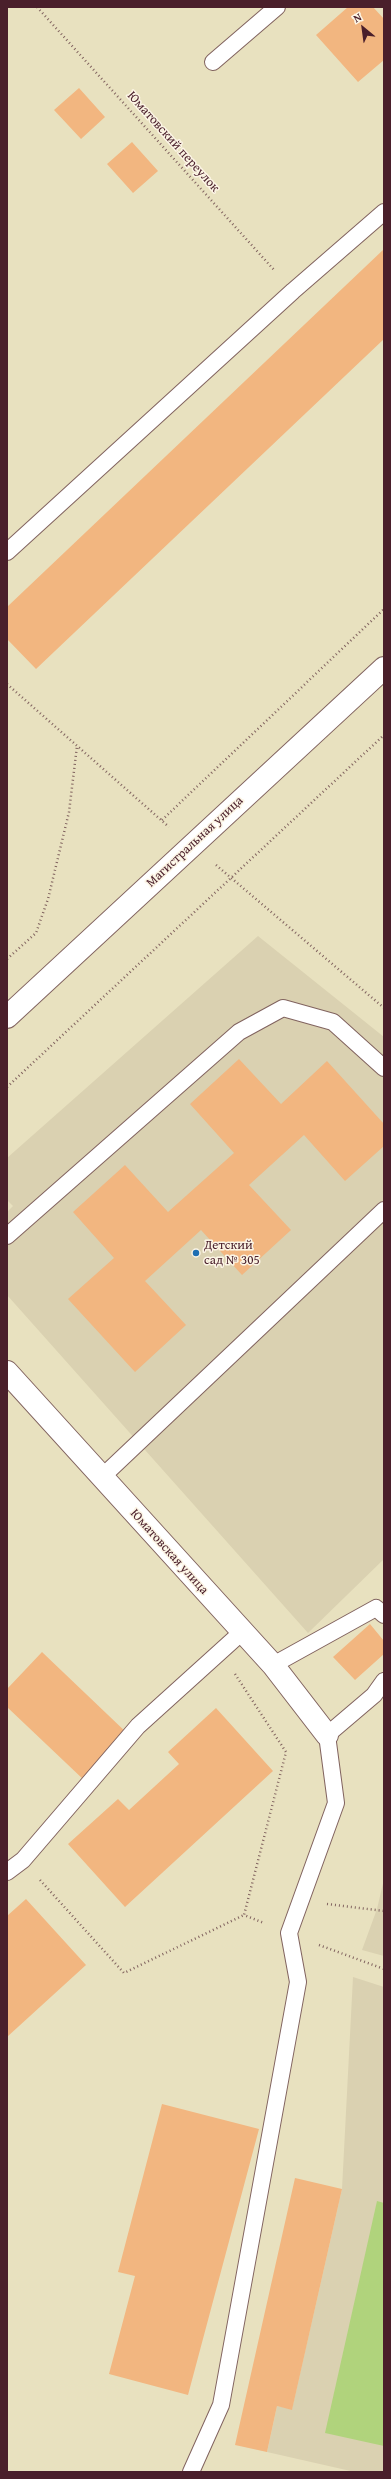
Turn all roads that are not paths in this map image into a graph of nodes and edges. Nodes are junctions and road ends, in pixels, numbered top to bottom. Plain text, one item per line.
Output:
1 (277, 7) edge
2 (213, 62) dead end
3 (384, 212) edge
4 (7, 552) edge
5 (384, 668) edge
6 (7, 1017) edge
7 (384, 1068) edge
8 (384, 1210) edge
9 (7, 1236) edge
10 (7, 1372) edge
11 (102, 1477) junction
12 (384, 1615) edge
13 (242, 1632) junction
14 (273, 1665) junction
15 (384, 1681) edge
16 (327, 1735) junction
17 (7, 1872) edge
18 (192, 2472) edge

1 - 2 lane
3 - 4 lane
5 - 6 street, Магистральная улица
7 - 9 lane
8 - 11 lane
10 - 11 street, Юматовская улица
11 - 13 street, Юматовская улица
12 - 14 lane
13 - 14 street, Юматовская улица
13 - 17 lane
14 - 16 street, Юматовская улица
15 - 16 lane
16 - 18 lane

